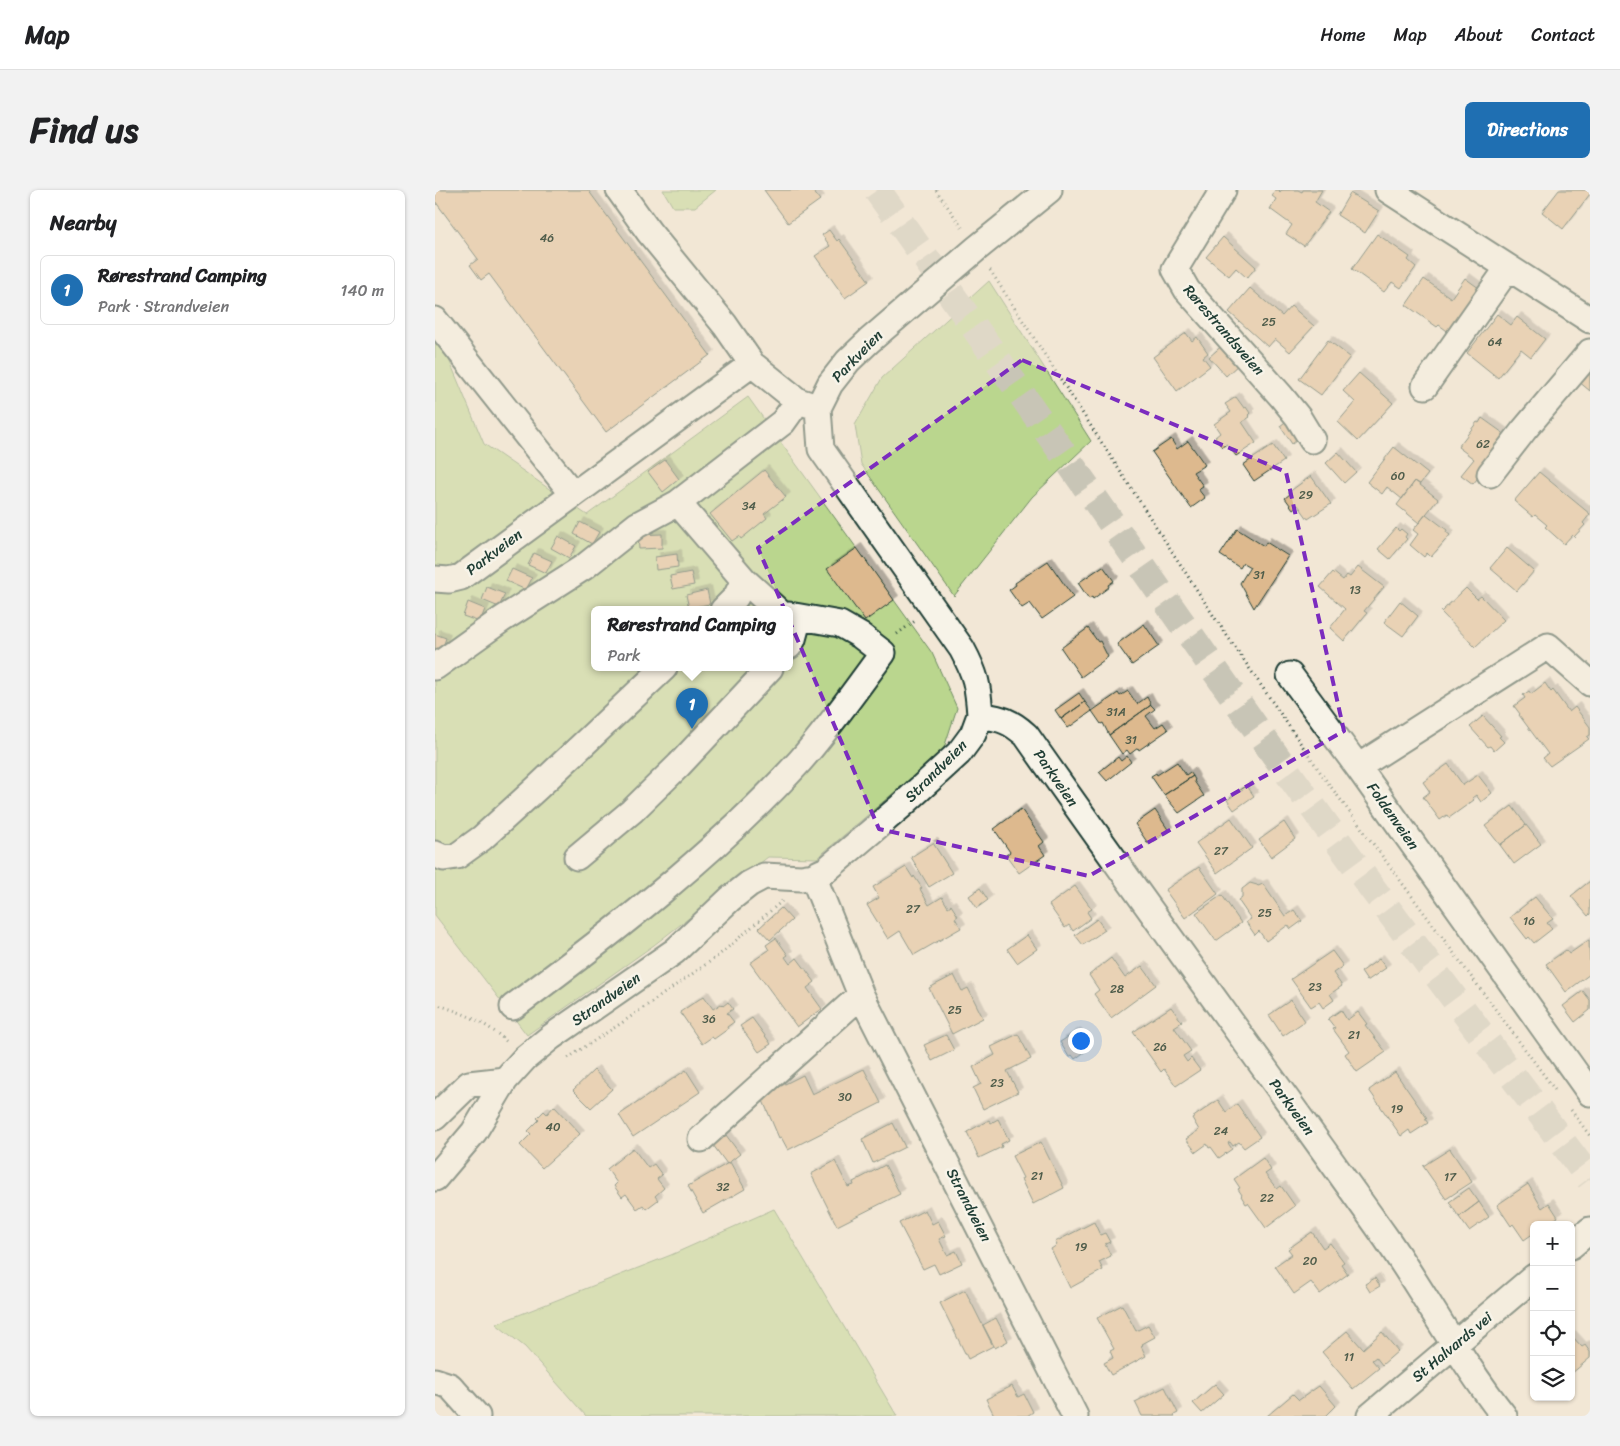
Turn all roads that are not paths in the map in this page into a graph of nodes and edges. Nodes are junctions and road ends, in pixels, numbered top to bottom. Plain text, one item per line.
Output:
1 (619, 190) edge
2 (1049, 190) edge
3 (1223, 190) edge
4 (1389, 190) edge
5 (1508, 268) junction
6 (435, 320) edge
7 (1590, 320) edge
8 (1590, 352) edge
9 (751, 364) junction
10 (1425, 386) dead end
11 (808, 405) junction
12 (1312, 440) dead end
13 (1490, 474) dead end
14 (573, 494) junction
15 (678, 503) junction
16 (435, 579) edge
17 (744, 580) junction
18 (727, 606) edge
19 (778, 606) edge
20 (793, 615) edge
21 (435, 667) edge
22 (660, 671) edge
23 (767, 671) edge
24 (1290, 675) dead end
25 (1590, 683) edge
26 (980, 715) junction
27 (1359, 767) junction
28 (435, 854) edge
29 (577, 857) dead end
30 (813, 876) junction
31 (861, 995) junction
32 (513, 1007) dead end
33 (505, 1080) junction
34 (1590, 1093) edge
35 (435, 1117) edge
36 (701, 1139) dead end
37 (435, 1178) edge
38 (1590, 1230) edge
39 (1575, 1243) edge
40 (1530, 1281) edge
41 (1454, 1344) junction
42 (435, 1381) edge
43 (477, 1416) edge
44 (1075, 1416) edge
45 (1369, 1416) edge
46 (1504, 1416) edge

1 - 9 street
2 - 11 street, Parkveien
3 - 12 street, Rørestrandsveien
4 - 5 street
5 - 7 street
5 - 10 street
6 - 14 street
8 - 13 street
9 - 11 street
9 - 14 street, Parkveien
11 - 15 street
11 - 26 street, Parkveien
14 - 16 street, Parkveien
15 - 17 street
15 - 21 street
17 - 18 street
17 - 19 street
20 - 32 street
22 - 28 street
23 - 29 street
24 - 27 street
25 - 27 street, Foldenveien
26 - 30 street, Strandveien
26 - 41 street, Parkveien
27 - 34 street, Foldenveien
30 - 31 street, Strandveien
30 - 33 street, Strandveien
31 - 36 street
31 - 44 street, Strandveien
33 - 35 street
33 - 37 street, Strandveien
38 - 39 street
40 - 41 street, St Halvards vei
41 - 45 street, St Halvards vei
41 - 46 street, Parkveien
42 - 43 street

